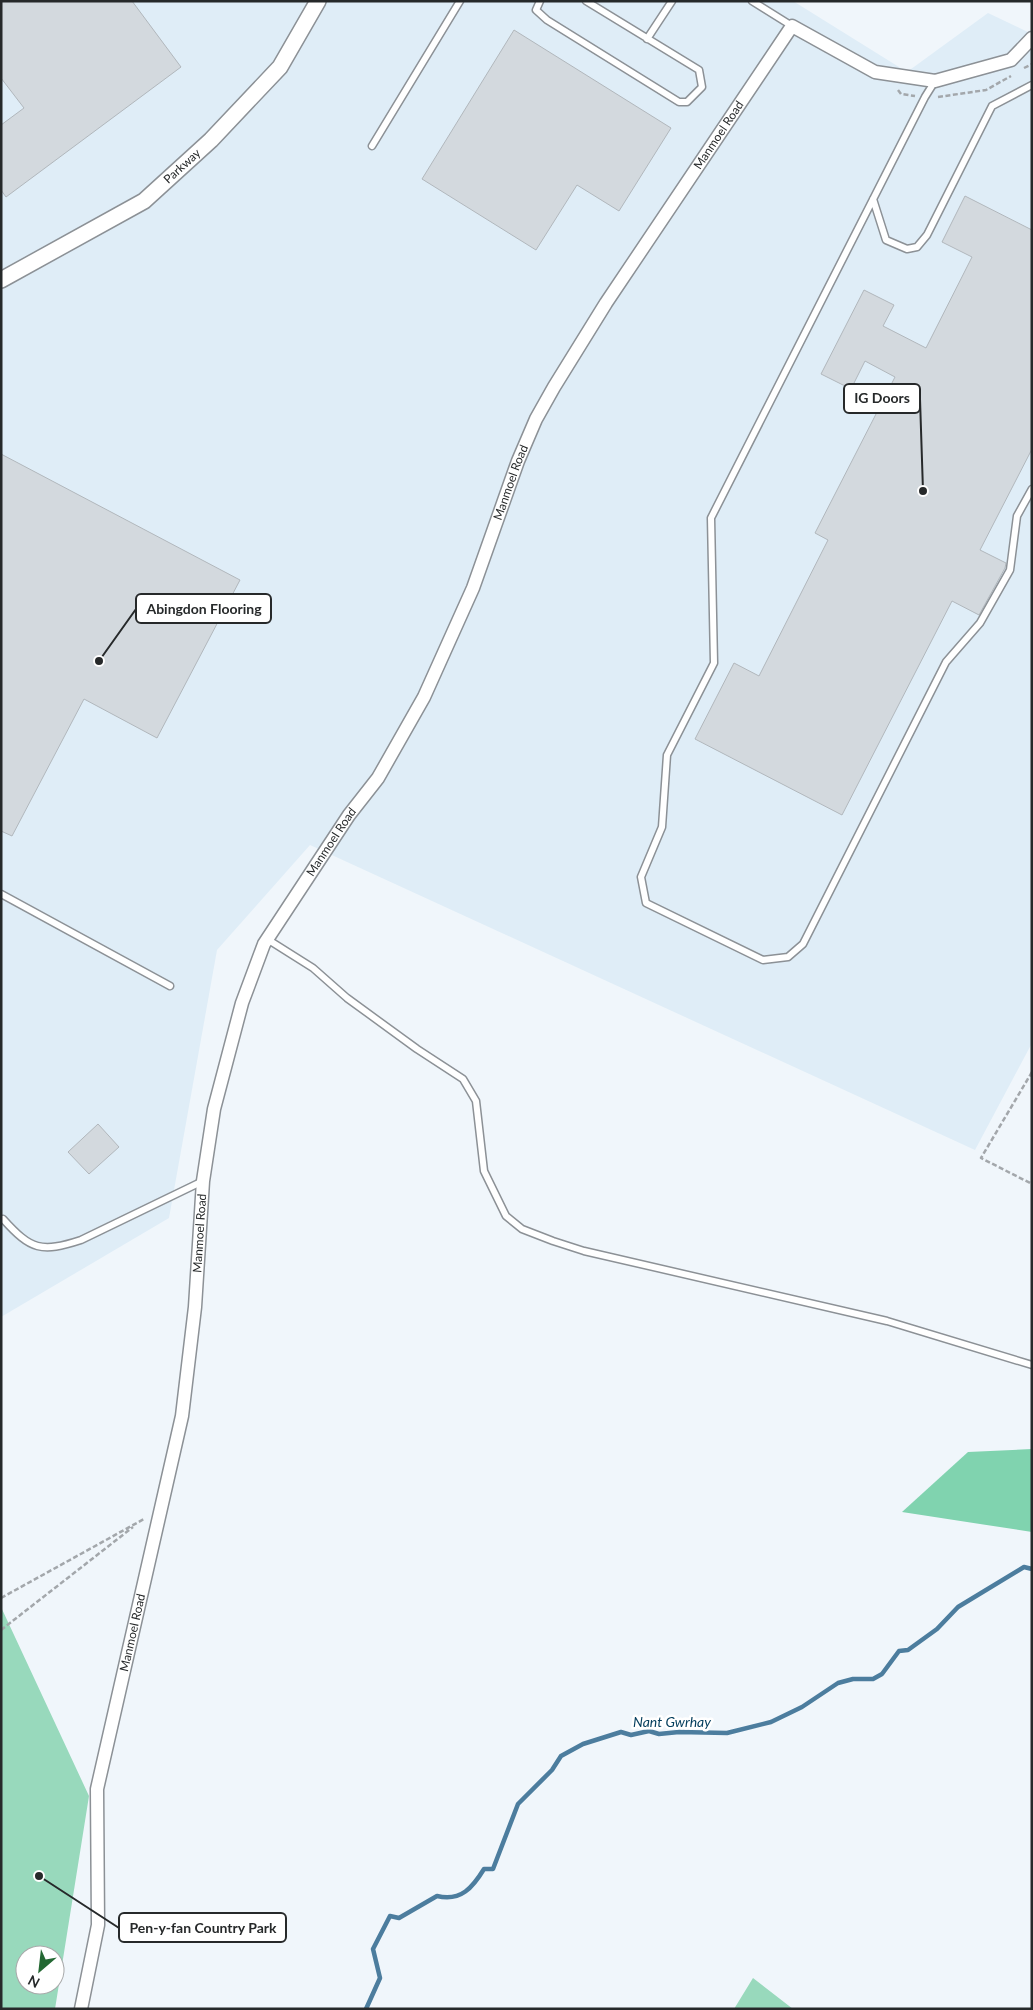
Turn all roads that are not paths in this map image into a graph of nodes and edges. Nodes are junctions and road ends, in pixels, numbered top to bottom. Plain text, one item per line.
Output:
1 (318, 1) edge
2 (460, 1) edge
3 (540, 1) edge
4 (586, 1) edge
5 (672, 1) edge
6 (752, 1) edge
7 (792, 26) junction
8 (647, 38) junction
9 (1032, 38) edge
10 (935, 82) junction
11 (1032, 85) edge
12 (372, 146) dead end
13 (873, 199) junction
14 (1, 280) edge
15 (1032, 488) edge
16 (1, 894) edge
17 (267, 939) junction
18 (170, 986) dead end
19 (203, 1181) junction
20 (3, 1219) dead end
21 (1032, 1365) edge
22 (81, 2009) edge

1 - 14 street, Parkway
2 - 12 lane
3 - 8 lane
4 - 8 lane
5 - 8 lane
6 - 7 lane
7 - 10 street
7 - 17 street, Manmoel Road
9 - 10 street
10 - 13 lane
11 - 13 lane
13 - 15 lane
16 - 18 lane
17 - 19 street, Manmoel Road
17 - 21 lane
19 - 20 lane
19 - 22 street, Manmoel Road

